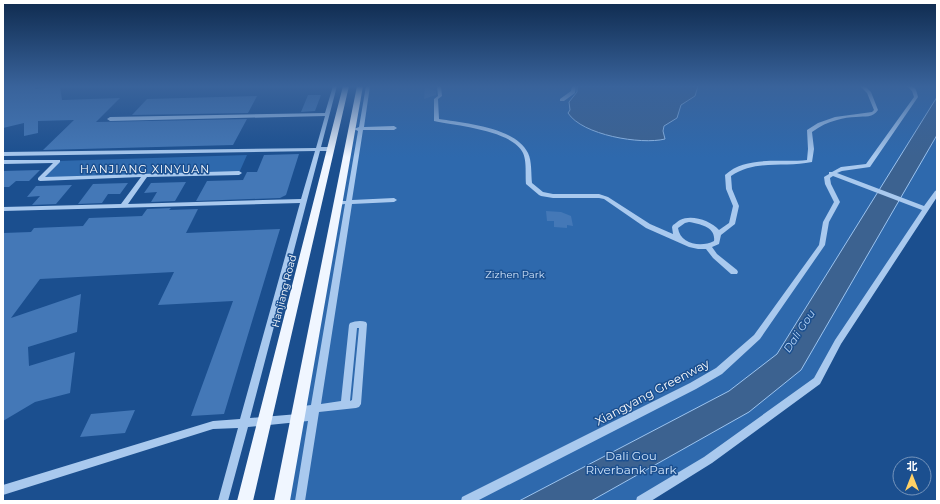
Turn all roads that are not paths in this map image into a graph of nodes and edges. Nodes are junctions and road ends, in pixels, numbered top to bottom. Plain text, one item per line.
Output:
1 (329, 110) edge
2 (340, 110) edge
3 (358, 110) edge
4 (362, 110) edge
5 (436, 110) edge
6 (876, 110) edge
7 (907, 110) edge
8 (328, 114) junction
9 (110, 119) dead end
10 (394, 128) dead end
11 (356, 130) junction
12 (318, 150) junction
13 (331, 150) junction
14 (3, 154) edge
15 (3, 162) edge
16 (239, 173) dead end
17 (831, 173) junction
18 (145, 176) junction
19 (937, 192) edge
20 (394, 200) dead end
21 (304, 202) junction
22 (349, 202) junction
23 (337, 203) junction
24 (123, 206) junction
25 (922, 208) junction
26 (3, 209) edge
27 (718, 234) junction
28 (681, 240) junction
29 (708, 247) junction
30 (734, 272) dead end
31 (345, 405) junction
32 (315, 412) junction
33 (298, 414) junction
34 (265, 422) junction
35 (243, 423) junction
36 (3, 490) edge
37 (222, 501) edge
38 (245, 501) edge
39 (282, 501) edge
40 (300, 501) edge
41 (466, 501) edge
42 (641, 501) edge

1 - 8 street
2 - 13 main road, Hanjiang Road
3 - 11 main road
4 - 11 street
5 - 28 street
6 - 27 street
7 - 17 street
8 - 9 street
8 - 12 street
10 - 11 street
11 - 22 street
11 - 23 main road
12 - 13 street
12 - 14 street
12 - 21 street
13 - 34 main road, Hanjiang Road
15 - 18 street
16 - 18 street
17 - 25 street
17 - 41 street, Xiangyang Greenway
18 - 24 street
19 - 25 street
20 - 22 street
21 - 24 street
21 - 35 street
22 - 23 street
22 - 32 street
23 - 33 main road
24 - 26 street
25 - 42 street
27 - 28 street
27 - 29 street
28 - 29 street
29 - 30 street
31 - 31 street
31 - 32 street
32 - 33 street
32 - 40 street
33 - 34 street
33 - 39 main road
34 - 35 street
34 - 38 main road, Hanjiang Road
35 - 36 street
35 - 37 street

